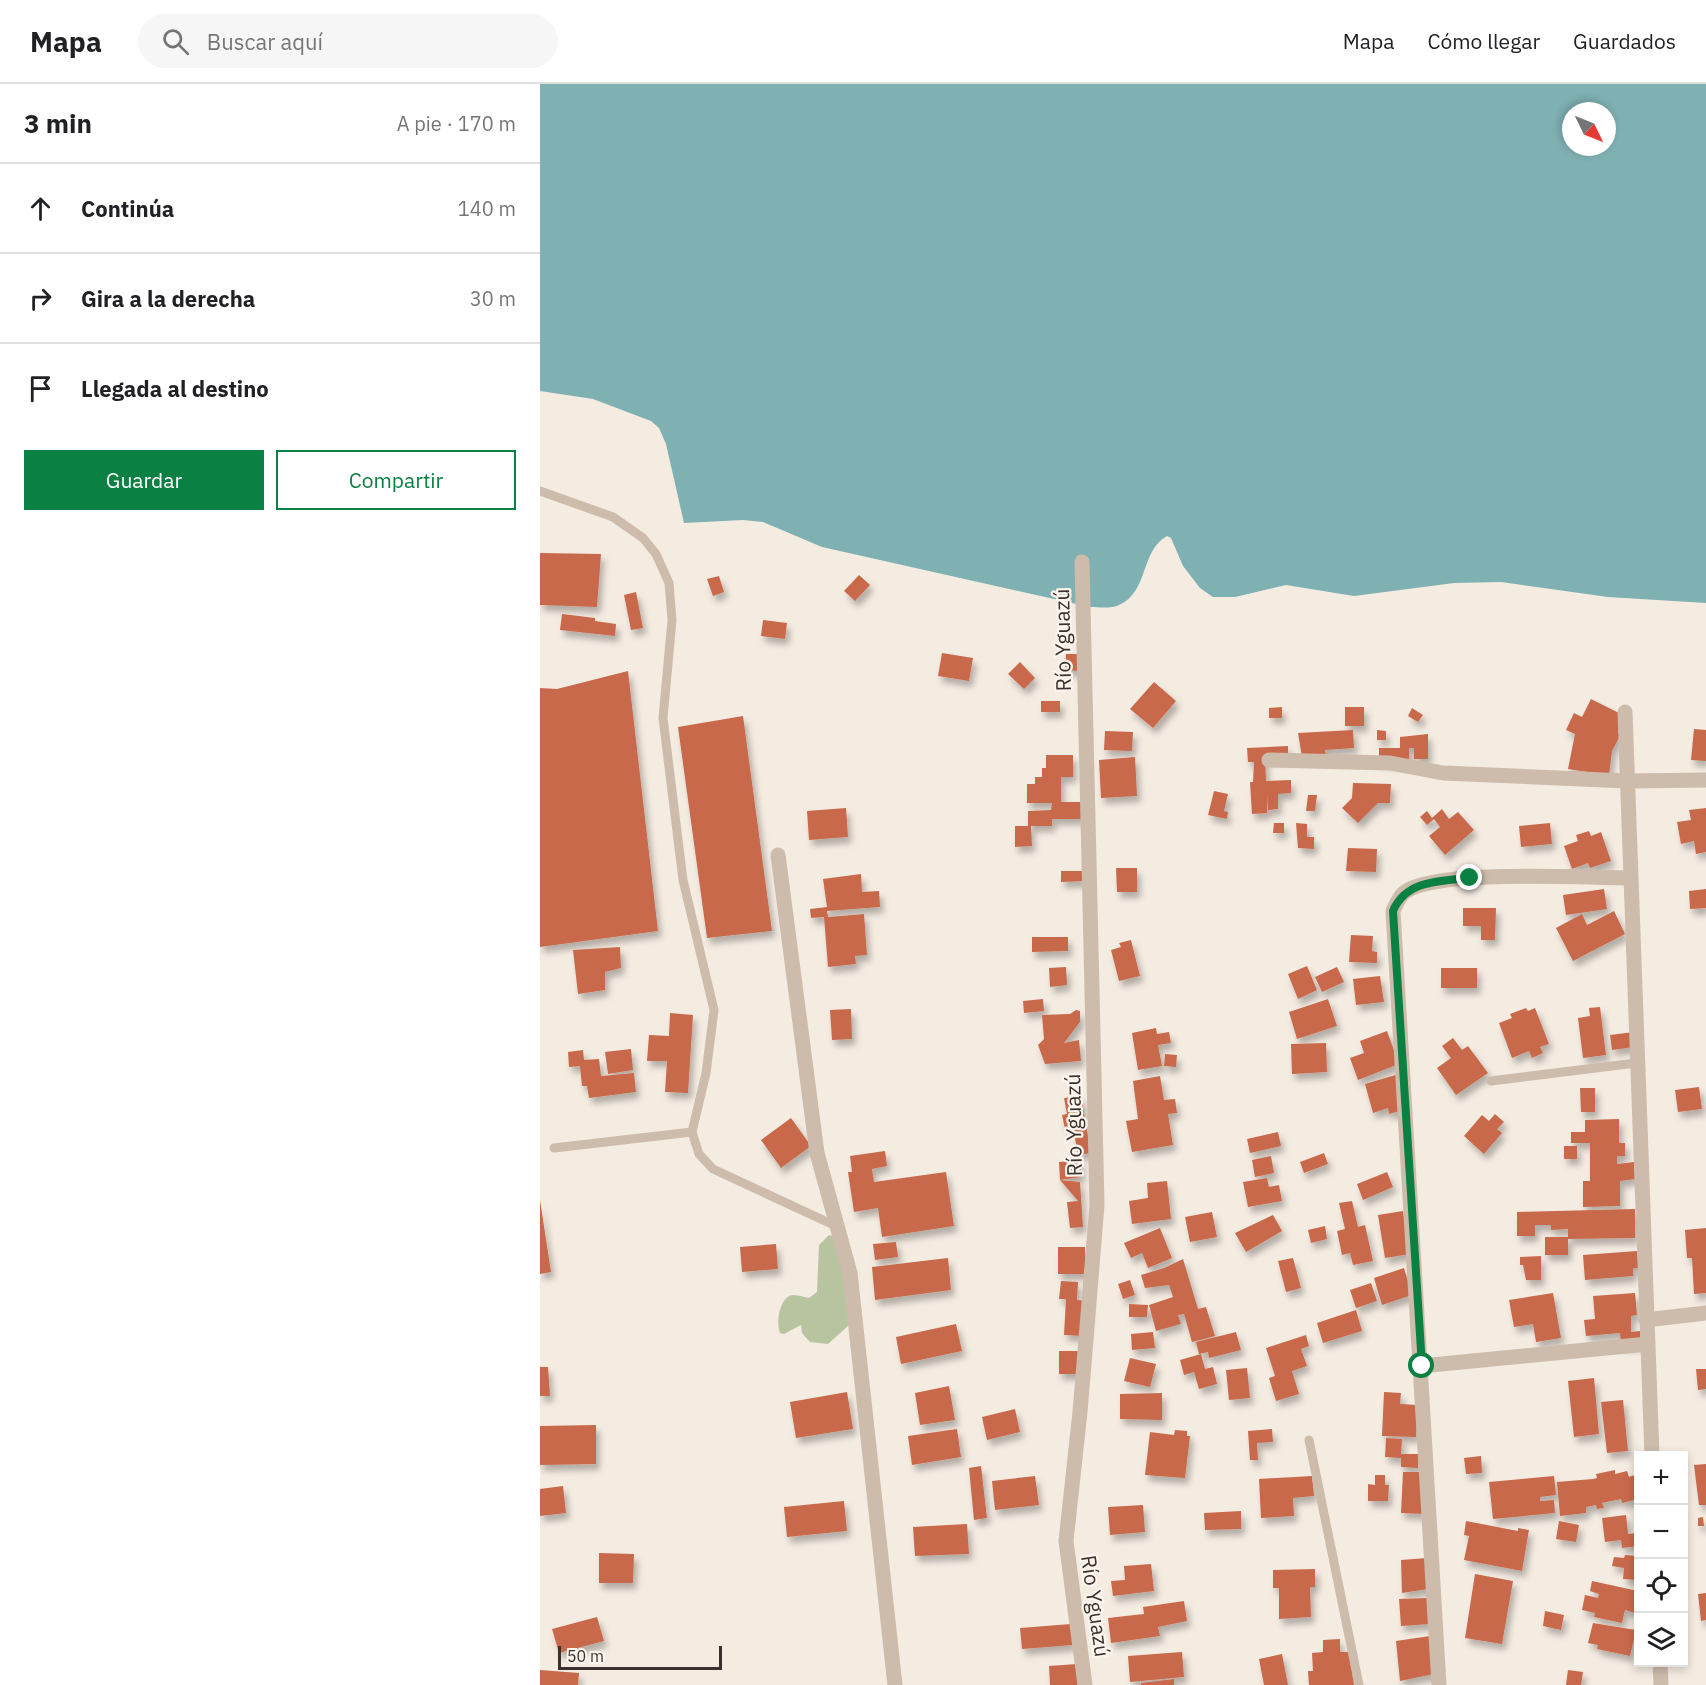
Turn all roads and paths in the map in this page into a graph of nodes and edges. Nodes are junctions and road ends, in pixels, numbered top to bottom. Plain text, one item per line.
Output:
1 (540, 491) edge
2 (1082, 562) dead end
3 (1625, 712) dead end
4 (1269, 760) dead end
5 (1706, 780) edge
6 (1627, 781) junction
7 (778, 855) dead end
8 (1630, 878) junction
9 (1636, 1063) junction
10 (1491, 1081) dead end
11 (692, 1132) junction
12 (554, 1148) dead end
13 (838, 1227) junction
14 (1706, 1313) edge
15 (1646, 1320) junction
16 (1648, 1344) junction
17 (1422, 1366) junction
18 (1309, 1440) dead end
19 (1652, 1451) edge
20 (1660, 1667) edge
21 (895, 1685) edge
22 (1085, 1685) edge
23 (1359, 1685) edge
24 (1439, 1685) edge
25 (1661, 1685) edge

1 - 11 lane
2 - 22 street, Río Yguazú
3 - 6 street
4 - 6 street
5 - 6 street
6 - 8 street
7 - 13 street
8 - 9 street
8 - 17 street
9 - 10 lane
9 - 15 street
11 - 12 lane
11 - 13 lane
13 - 21 street
14 - 15 street
15 - 16 street
16 - 17 street
16 - 19 street
17 - 24 street
18 - 23 lane
20 - 25 street

